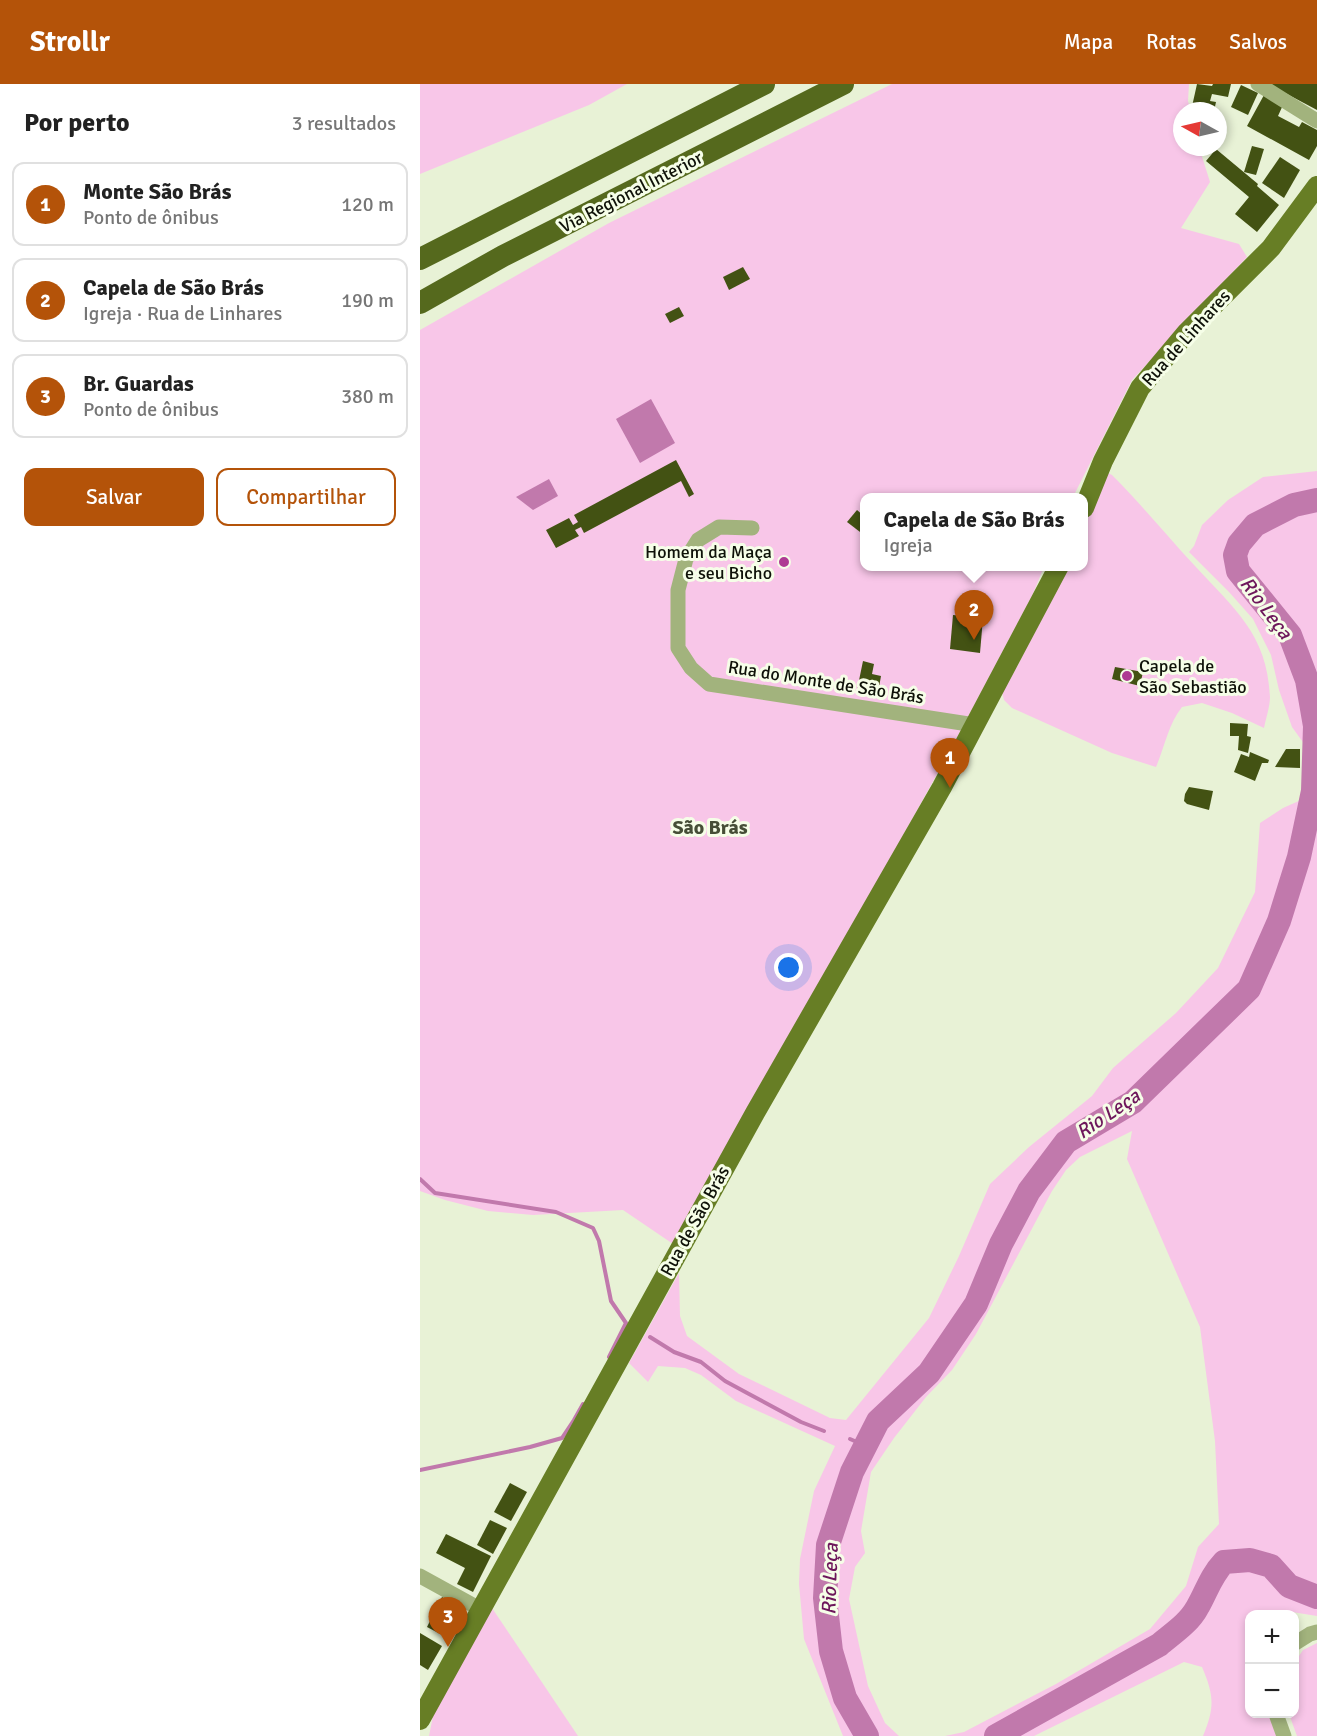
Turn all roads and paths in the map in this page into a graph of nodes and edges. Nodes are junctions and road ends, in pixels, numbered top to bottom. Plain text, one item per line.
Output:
1 (764, 84) edge
2 (843, 84) edge
3 (1258, 84) edge
4 (1317, 121) edge
5 (1317, 186) edge
6 (420, 259) edge
7 (420, 303) edge
8 (1088, 496) edge
9 (752, 528) dead end
10 (1057, 571) edge
11 (975, 725) junction
12 (420, 1576) edge
13 (480, 1609) junction
14 (1317, 1632) edge
15 (1299, 1641) edge
16 (1278, 1718) edge
17 (420, 1720) edge
18 (1284, 1736) edge

1 - 6 highway, Via Regional Interior
2 - 7 highway, Via Regional Interior
3 - 4 street
5 - 8 main road, Rua de Linhares
9 - 11 street, Rua do Monte de São Brás
10 - 11 main road
11 - 13 main road, Rua de São Brás
12 - 13 street
13 - 17 main road, Rua de São Brás
14 - 15 street
16 - 18 street

